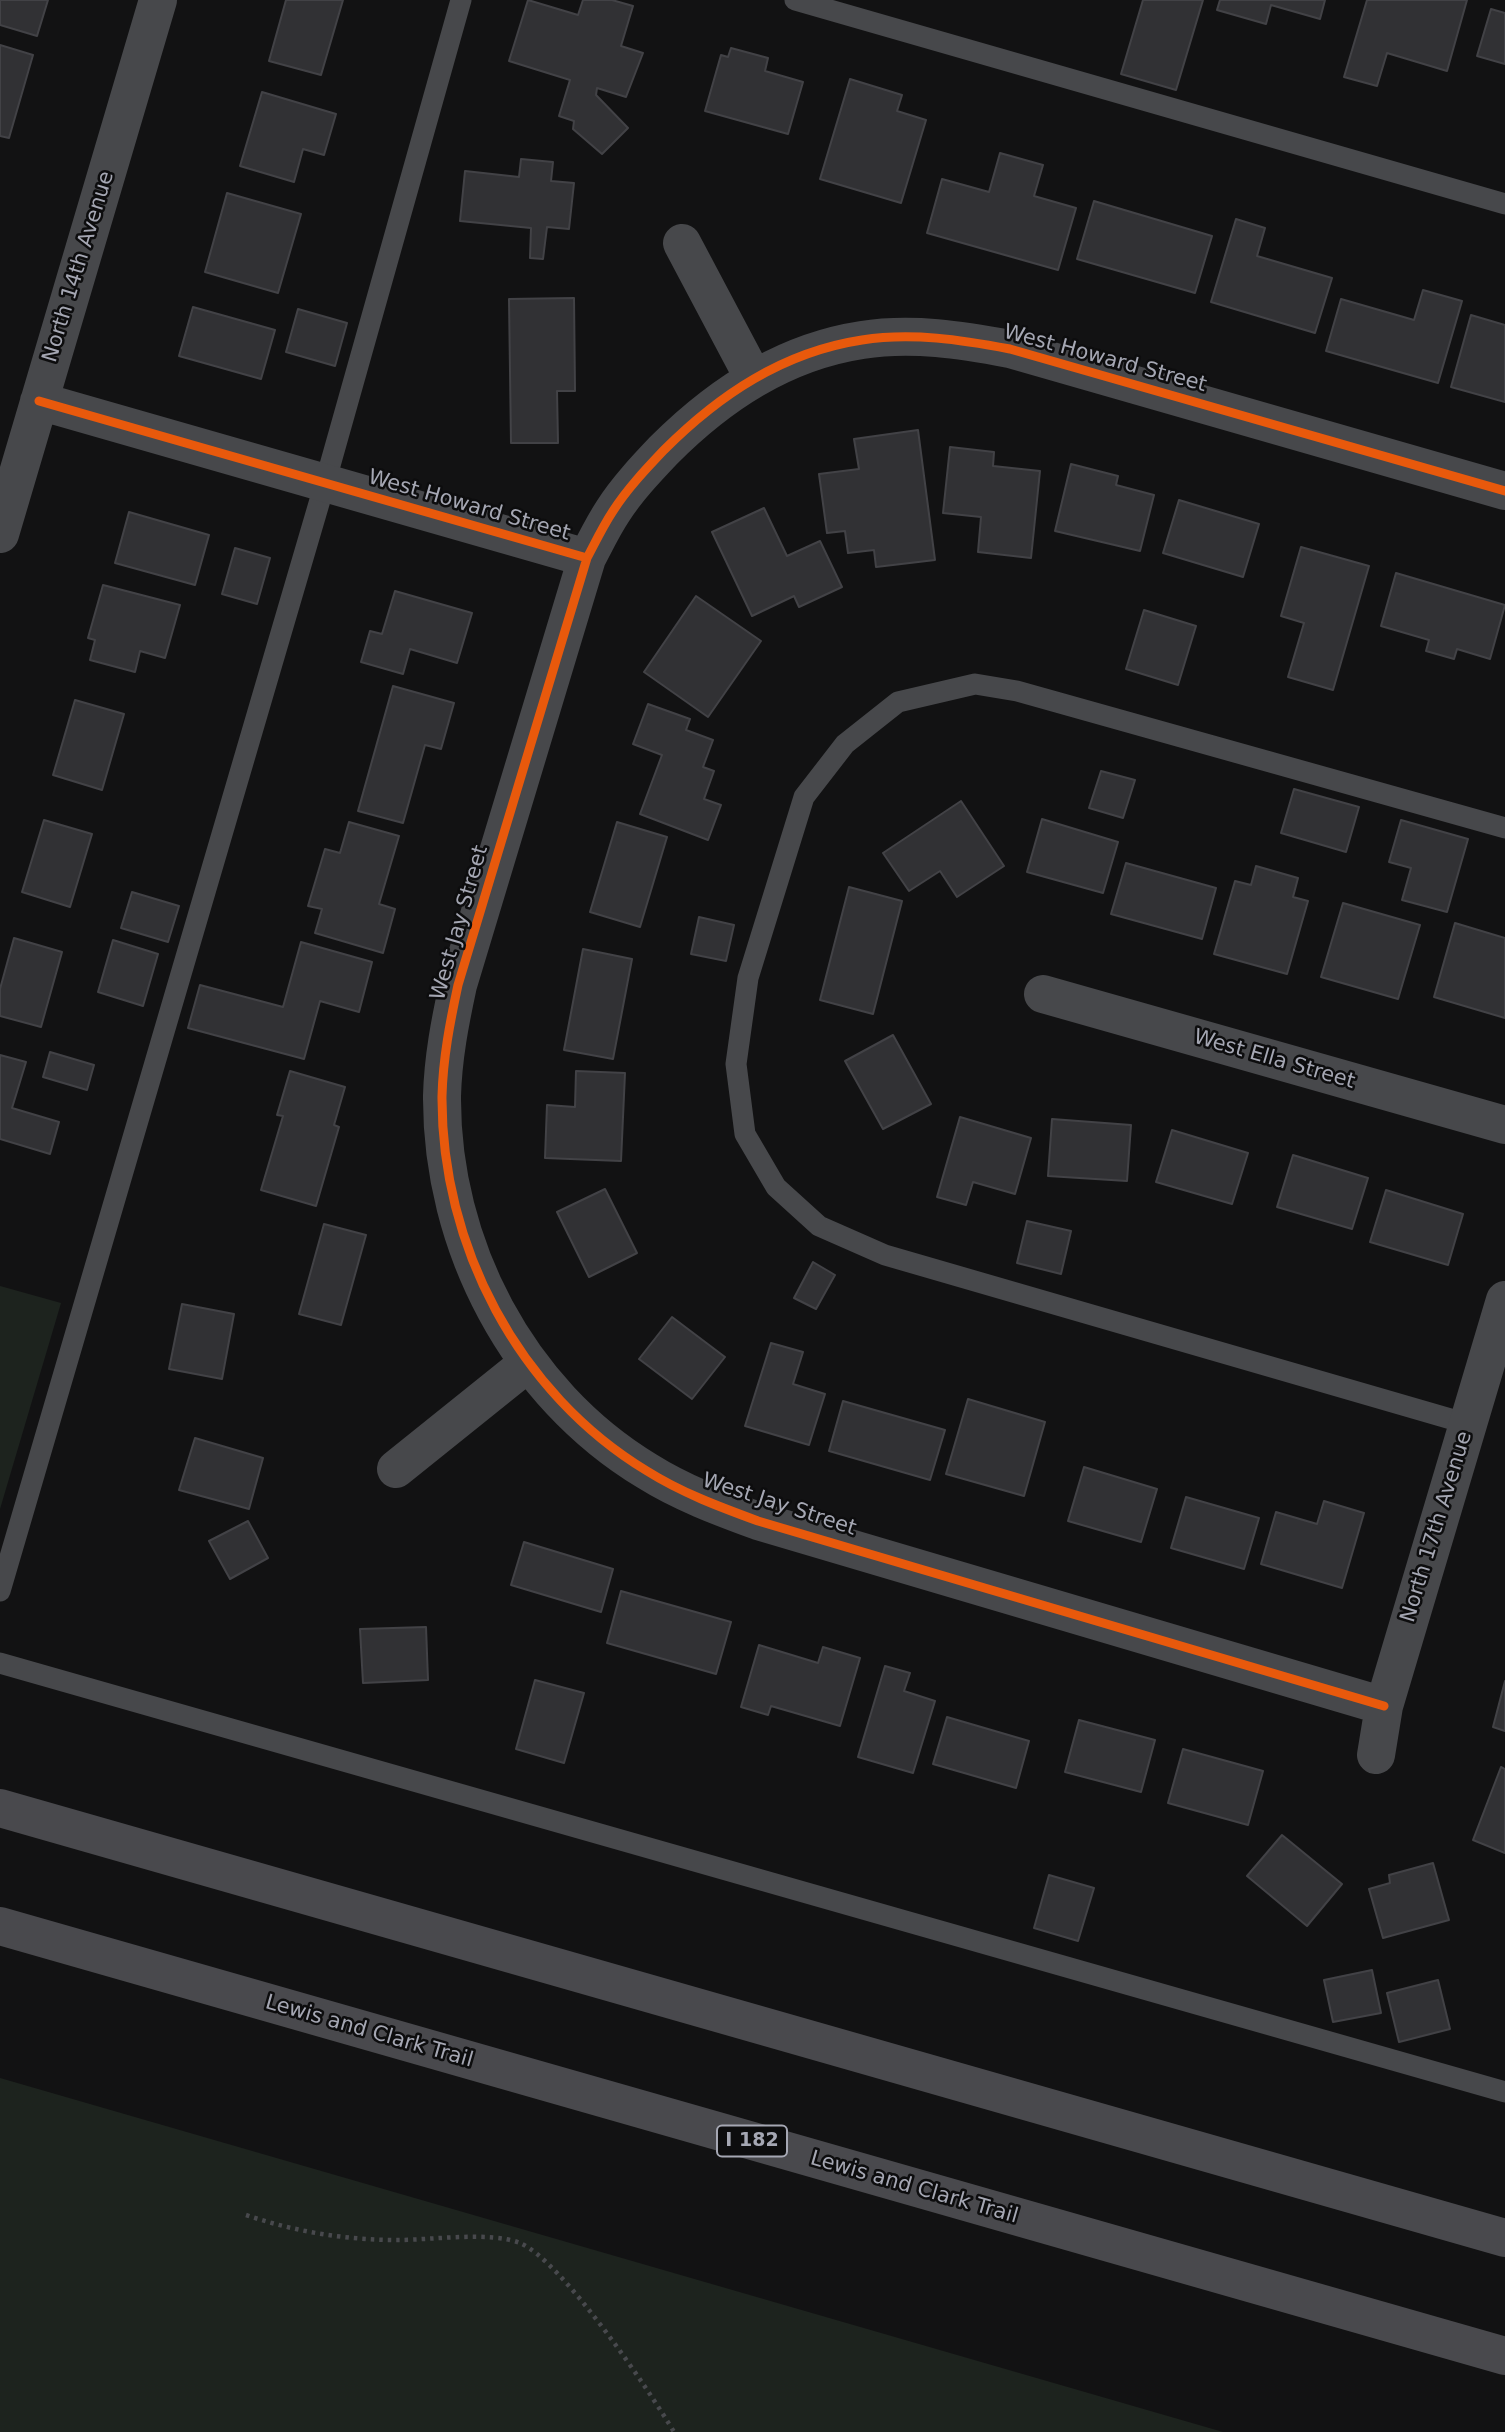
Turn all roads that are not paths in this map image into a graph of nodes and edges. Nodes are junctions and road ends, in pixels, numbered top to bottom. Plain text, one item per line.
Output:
1 (158, 0) edge
2 (461, 0) edge
3 (795, 0) edge
4 (1505, 204) edge
5 (682, 243) dead end
6 (753, 377) junction
7 (40, 401) junction
8 (325, 483) junction
9 (1505, 491) edge
10 (0, 534) edge
11 (587, 558) junction
12 (1505, 828) edge
13 (1043, 994) dead end
14 (1505, 1125) edge
15 (1505, 1300) edge
16 (528, 1363) junction
17 (1468, 1424) junction
18 (396, 1469) dead end
19 (0, 1591) edge
20 (0, 1663) edge
21 (1384, 1706) junction
22 (1376, 1755) dead end
23 (0, 1808) edge
24 (0, 1926) edge
25 (1505, 2092) edge
26 (1505, 2238) edge
27 (1505, 2356) edge

1 - 7 street, North 14th Avenue
2 - 8 lane
3 - 4 lane
5 - 6 street
6 - 9 street, West Howard Street
6 - 11 street, West Howard Street
7 - 8 street, West Howard Street
7 - 10 street, North 14th Avenue
8 - 11 street, West Howard Street
8 - 19 lane
11 - 16 street, West Jay Street
12 - 17 lane
13 - 14 street, West Ella Street
15 - 17 street, North 17th Avenue
16 - 18 street
16 - 21 street, West Jay Street
17 - 21 street, North 17th Avenue
20 - 25 lane
21 - 22 street, North 17th Avenue
23 - 26 highway
24 - 27 highway, Lewis and Clark Trail / I 182

